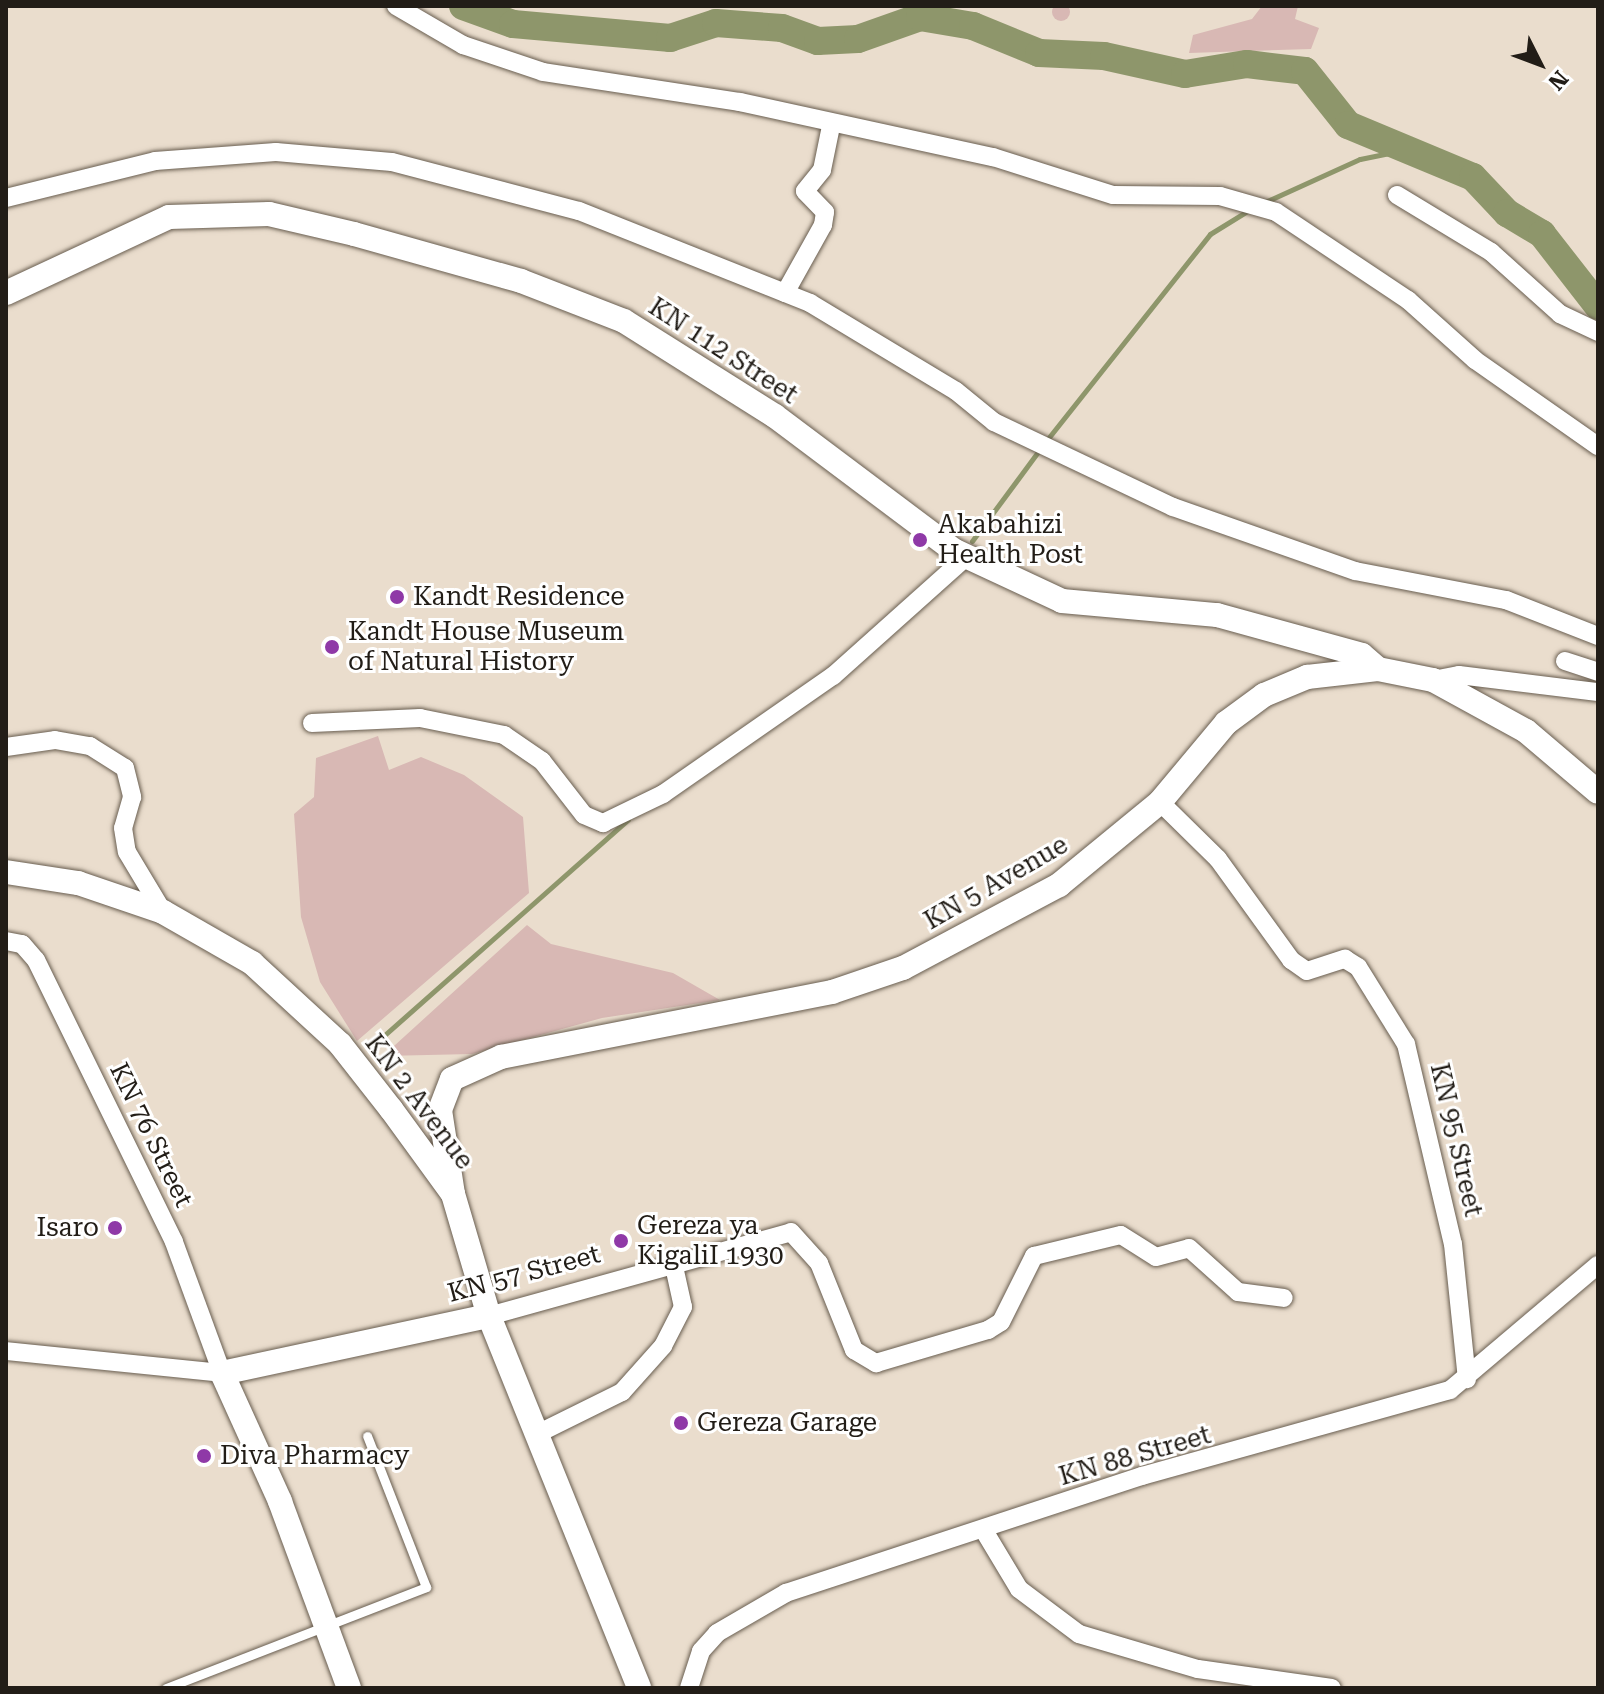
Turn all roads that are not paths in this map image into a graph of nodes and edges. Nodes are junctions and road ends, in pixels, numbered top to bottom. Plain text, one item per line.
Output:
1 (396, 6) edge
2 (831, 126) junction
3 (1397, 195) dead end
4 (6, 198) edge
5 (6, 293) edge
6 (785, 293) junction
7 (1598, 332) edge
8 (1598, 446) edge
9 (967, 556) junction
10 (1598, 636) edge
11 (1565, 661) dead end
12 (1378, 669) junction
13 (1598, 672) edge
14 (1433, 680) junction
15 (1598, 692) edge
16 (312, 723) dead end
17 (6, 747) edge
18 (1598, 792) edge
19 (1160, 802) junction
20 (6, 872) edge
21 (163, 912) junction
22 (6, 941) edge
23 (453, 1194) junction
24 (673, 1262) junction
25 (1598, 1265) edge
26 (1284, 1298) dead end
27 (489, 1316) junction
28 (6, 1351) edge
29 (222, 1373) junction
30 (1467, 1379) junction
31 (535, 1435) junction
32 (367, 1436) dead end
33 (983, 1529) junction
34 (324, 1631) junction
35 (166, 1688) edge
36 (349, 1688) edge
37 (639, 1688) edge
38 (689, 1688) edge
39 (1332, 1688) edge

1 - 2 street
2 - 6 street
2 - 8 street
3 - 7 street
4 - 6 street
5 - 9 main road, KN 112 Street
6 - 10 street
9 - 12 main road, KN 112 Street
9 - 16 street
11 - 13 street
12 - 14 main road, KN 5 Avenue
12 - 19 main road, KN 5 Avenue
14 - 15 street
14 - 18 main road, KN 5 Avenue
17 - 21 street
19 - 23 main road, KN 5 Avenue
19 - 30 street, KN 95 Street
20 - 21 main road, KN 2 Avenue
21 - 23 main road, KN 2 Avenue
22 - 29 street, KN 76 Street
23 - 27 main road, KN 2 Avenue
24 - 26 street, KN 57 Street
24 - 27 street, KN 57 Street
24 - 31 street
25 - 30 street, KN 88 Street
27 - 29 main road, KN 57 Street
27 - 31 main road, KN 2 Avenue
28 - 29 street, KN 57 Street
29 - 34 main road
30 - 33 street, KN 88 Street
31 - 37 main road, KN 2 Avenue
32 - 34 lane
33 - 38 street, KN 88 Street
33 - 39 street
34 - 35 lane
34 - 36 main road

